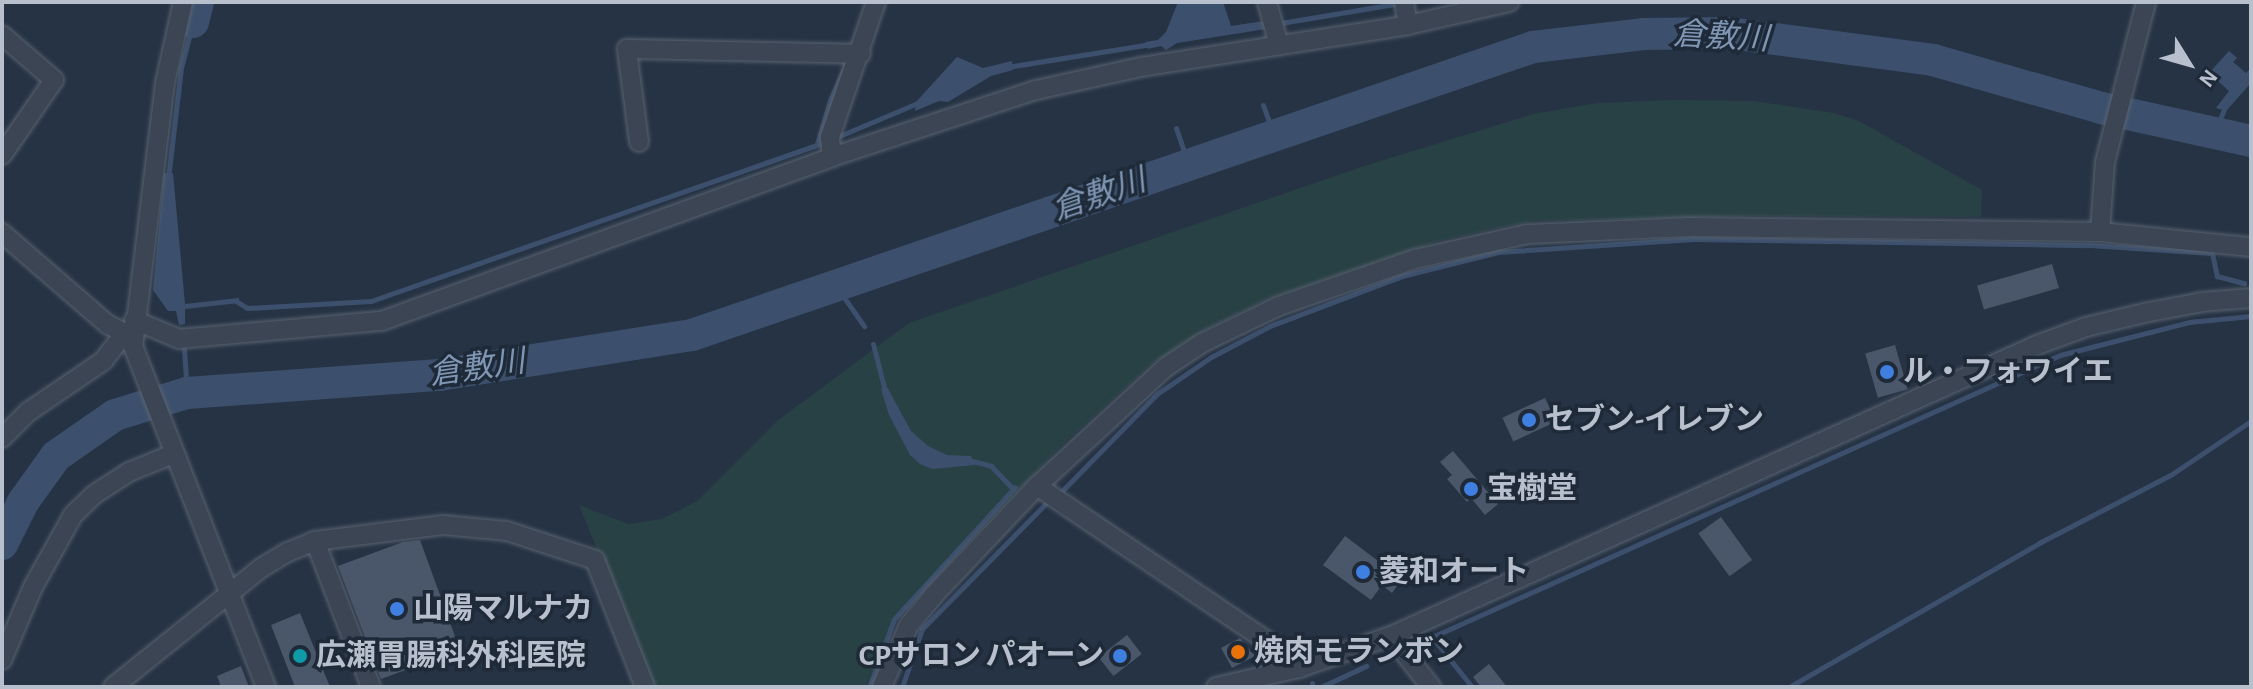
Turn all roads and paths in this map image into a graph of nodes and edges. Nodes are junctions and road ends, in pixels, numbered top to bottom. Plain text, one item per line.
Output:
1 (183, 2) edge
2 (876, 2) edge
3 (1509, 2) edge
4 (2146, 2) edge
5 (1405, 12) edge
6 (1273, 23) edge
7 (2, 35) edge
8 (861, 54) junction
9 (639, 142) dead end
10 (831, 147) junction
11 (2, 155) edge
12 (2100, 232) junction
13 (2, 233) edge
14 (2251, 247) edge
15 (2251, 298) edge
16 (131, 328) junction
17 (2, 438) edge
18 (172, 449) junction
19 (1046, 493) junction
20 (315, 541) junction
21 (229, 594) junction
22 (1391, 636) junction
23 (2, 660) edge
24 (1299, 668) junction
25 (113, 687) edge
26 (266, 687) edge
27 (371, 687) edge
28 (645, 687) edge
29 (882, 687) edge
30 (1216, 687) edge
31 (1431, 687) edge

1 - 16 street
2 - 8 street
3 - 5 street
4 - 12 street
5 - 6 street
6 - 10 street
7 - 11 street
8 - 9 street
8 - 10 street
10 - 16 street
12 - 14 street
12 - 19 street
13 - 16 street
15 - 22 street
16 - 17 street
16 - 18 street
18 - 21 street
18 - 23 street
19 - 24 street
19 - 29 street
20 - 21 street
20 - 27 street
20 - 28 street
21 - 25 street
21 - 26 street
22 - 24 street
22 - 31 street
24 - 30 street

